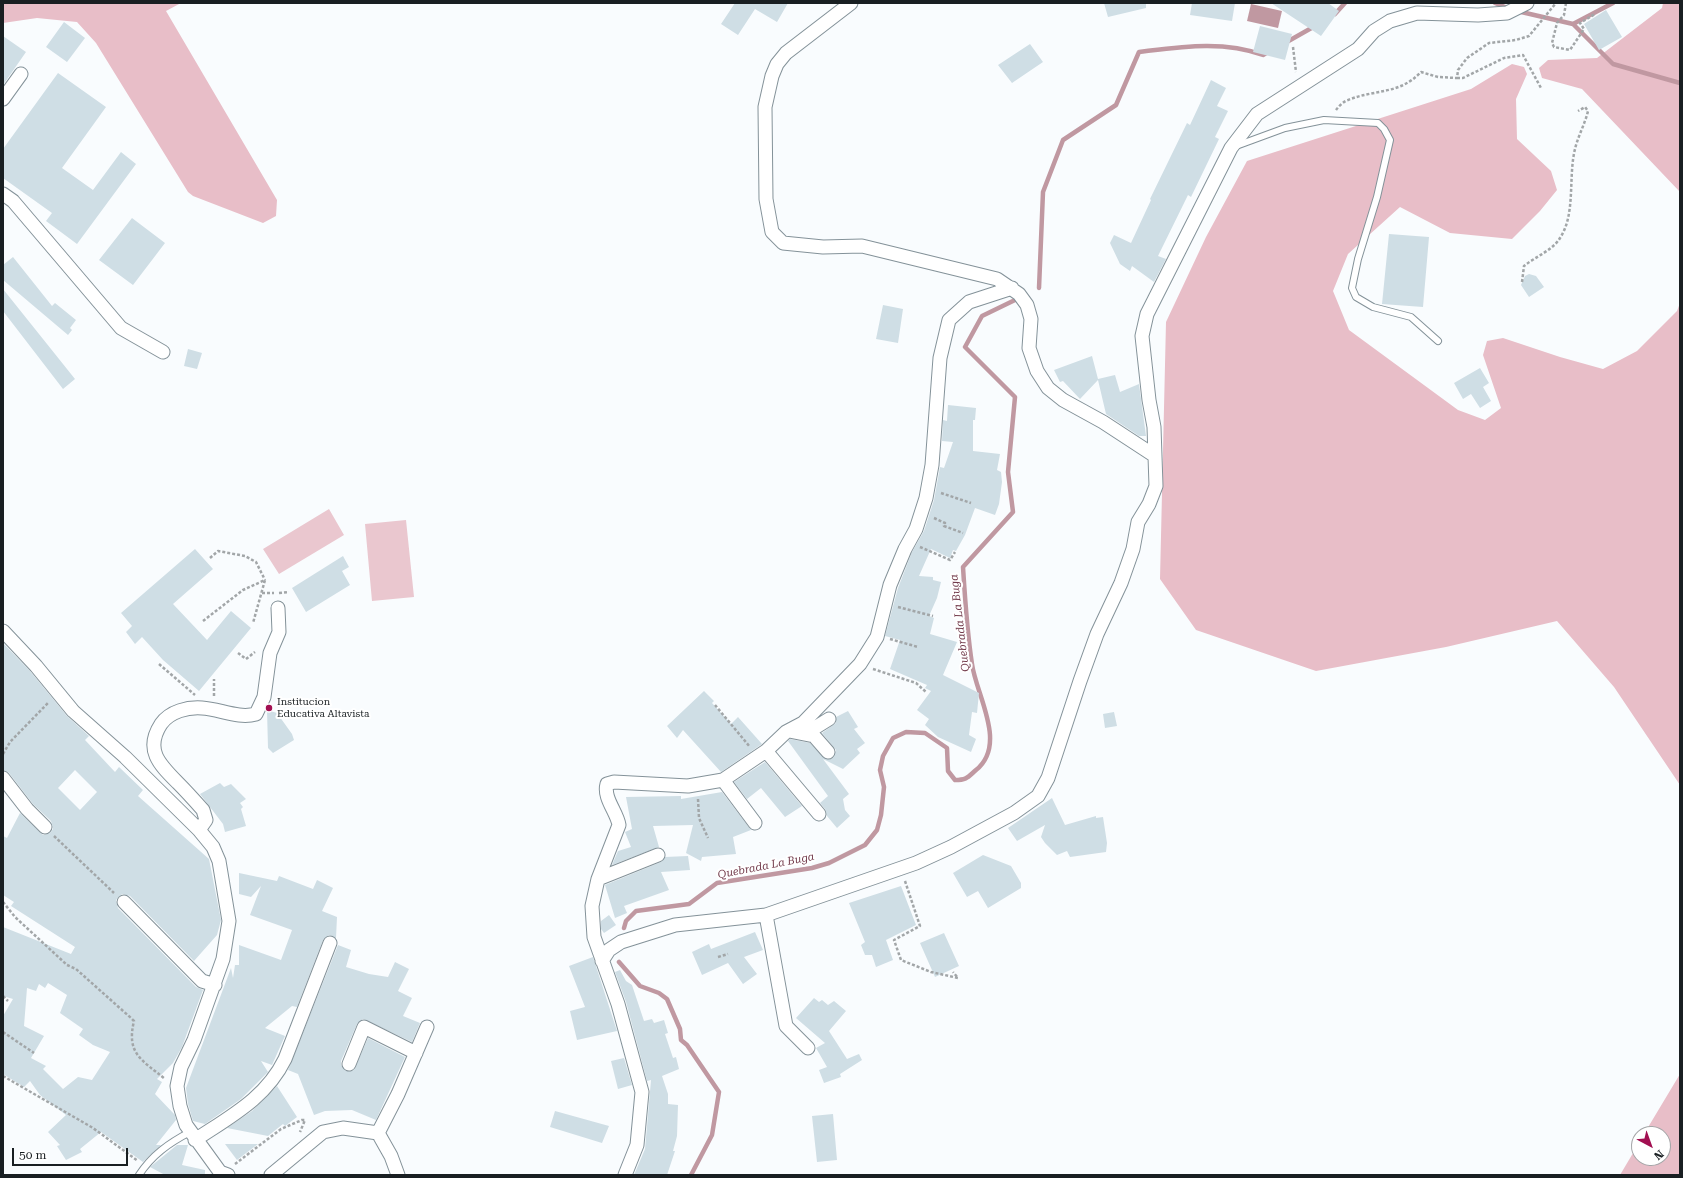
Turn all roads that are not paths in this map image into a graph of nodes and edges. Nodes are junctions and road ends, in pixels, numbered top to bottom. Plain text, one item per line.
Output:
1 (851, 3) edge
2 (1527, 3) edge
3 (21, 74) dead end
4 (3, 99) edge
5 (1231, 148) junction
6 (3, 194) edge
7 (1012, 288) junction
8 (1438, 341) dead end
9 (163, 352) dead end
10 (1155, 456) junction
11 (278, 608) dead end
12 (3, 631) edge
13 (829, 719) dead end
14 (789, 731) junction
15 (805, 734) junction
16 (828, 752) dead end
17 (761, 754) junction
18 (3, 778) edge
19 (723, 780) junction
20 (819, 814) dead end
21 (755, 823) dead end
22 (45, 827) road end
23 (199, 830) junction
24 (658, 855) dead end
25 (598, 879) junction
26 (124, 902) road end
27 (766, 915) junction
28 (330, 943) dead end
29 (602, 961) junction
30 (215, 985) junction
31 (428, 1027) dead end
32 (808, 1048) dead end
33 (416, 1053) junction
34 (349, 1064) dead end
35 (378, 1133) junction
36 (193, 1136) junction
37 (226, 1174) edge
38 (139, 1175) edge
39 (271, 1175) edge
40 (398, 1175) edge
41 (625, 1175) edge

1 - 7 street
2 - 5 street
3 - 4 street
5 - 8 lane
5 - 10 street
6 - 9 street
7 - 10 street
7 - 14 street
10 - 27 street
11 - 23 street
12 - 23 street
13 - 15 street
14 - 15 street
14 - 17 street
15 - 16 street
17 - 19 street
17 - 20 street
18 - 22 street
19 - 21 street
19 - 25 street
23 - 30 street
24 - 25 street
25 - 29 street
26 - 30 street
27 - 29 street
27 - 32 street
28 - 36 street
29 - 41 street
30 - 36 street
31 - 33 street
33 - 34 street
33 - 35 street
35 - 39 street
35 - 40 street
36 - 37 street
36 - 38 lane

